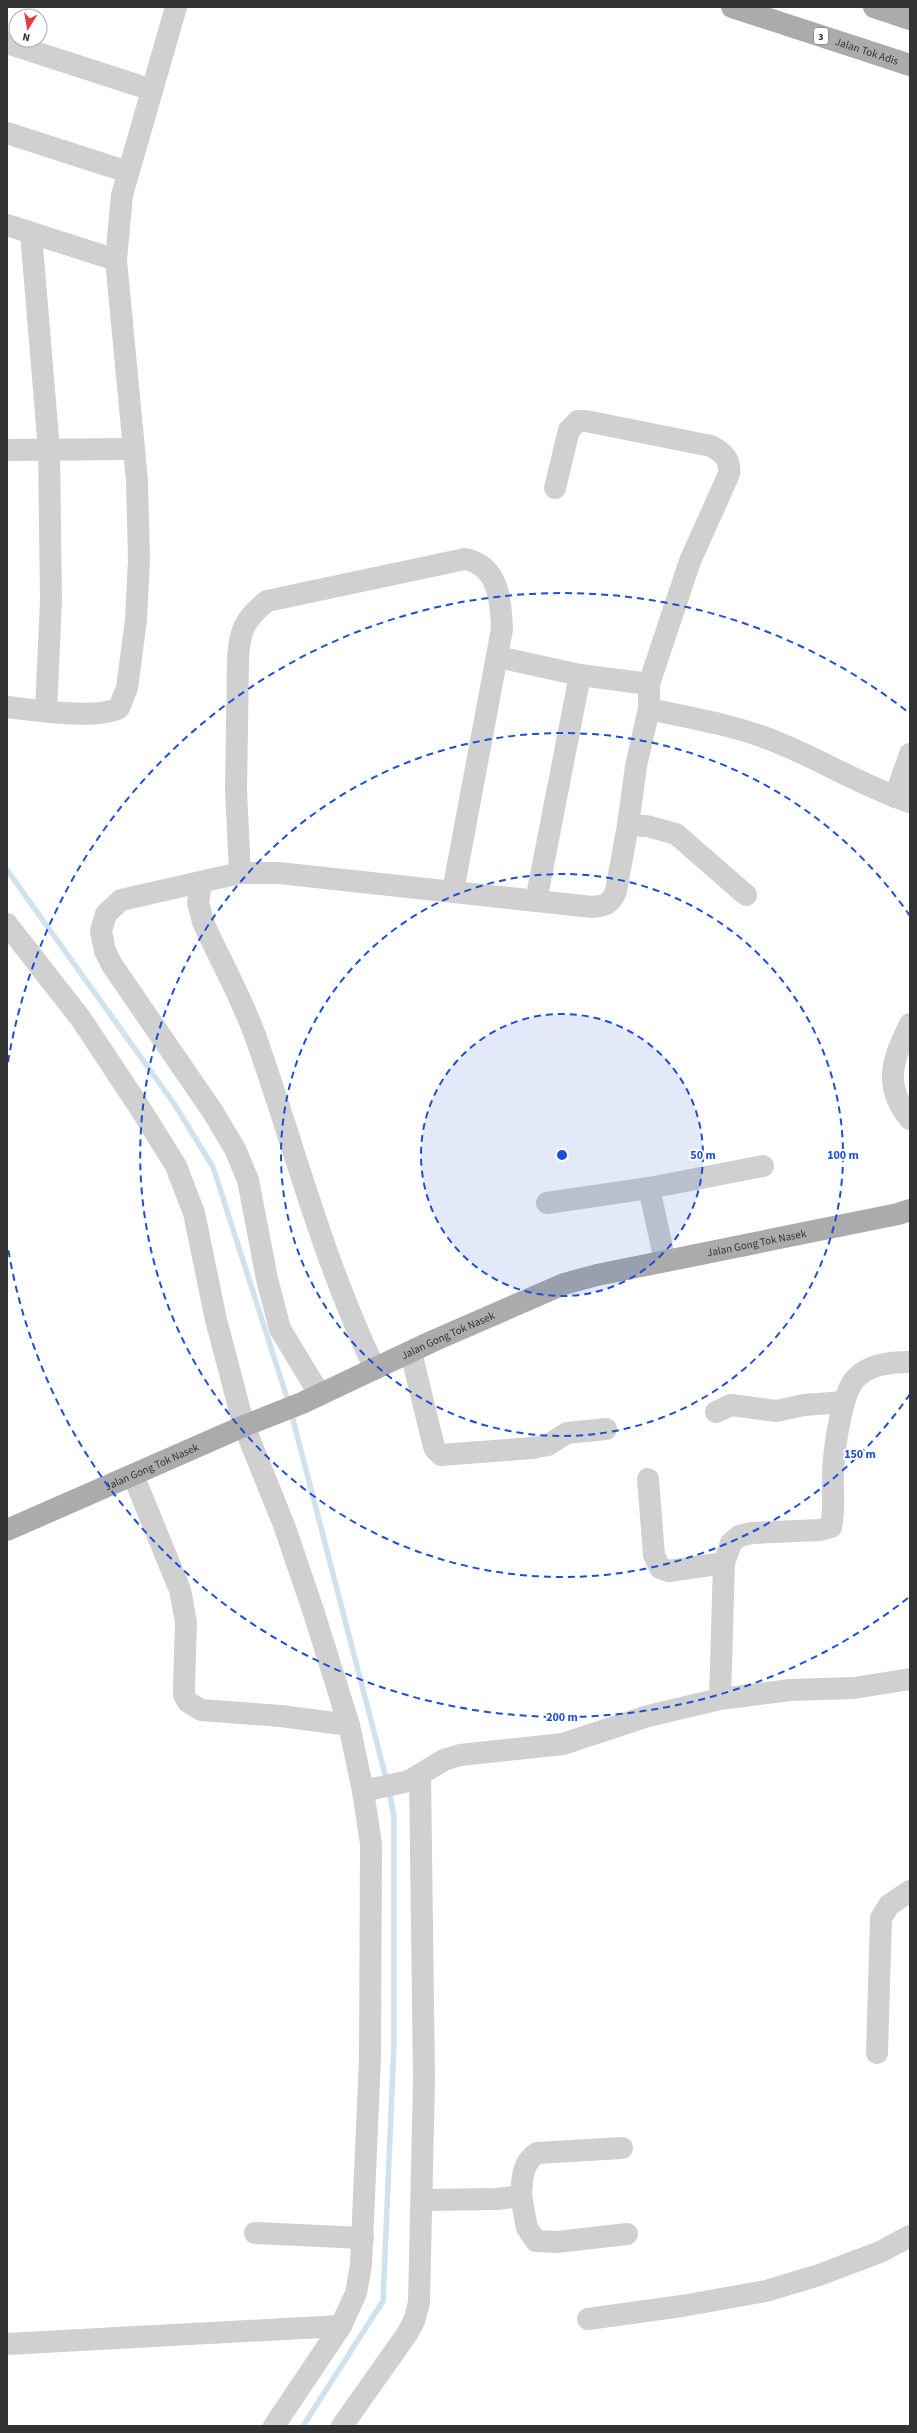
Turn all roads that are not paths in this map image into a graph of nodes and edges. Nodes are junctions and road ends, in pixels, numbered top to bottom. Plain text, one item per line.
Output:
1 (732, 7) edge
2 (874, 7) edge
3 (173, 8) edge
4 (910, 19) edge
5 (7, 43) edge
6 (910, 65) edge
7 (152, 90) junction
8 (7, 133) edge
9 (128, 172) junction
10 (7, 225) edge
11 (31, 233) junction
12 (116, 260) junction
13 (134, 449) junction
14 (7, 450) edge
15 (48, 450) junction
16 (555, 488) dead end
17 (498, 658) junction
18 (580, 675) junction
19 (649, 684) junction
20 (7, 706) edge
21 (649, 709) junction
22 (46, 711) junction
23 (910, 754) edge
24 (903, 799) edge
25 (628, 825) junction
26 (240, 874) junction
27 (201, 884) junction
28 (453, 891) junction
29 (746, 895) dead end
30 (536, 901) junction
31 (7, 924) edge
32 (910, 1024) edge
33 (910, 1119) edge
34 (763, 1166) dead end
35 (649, 1188) junction
36 (548, 1202) dead end
37 (910, 1210) edge
38 (665, 1261) junction
39 (411, 1352) junction
40 (910, 1362) edge
41 (375, 1369) junction
42 (311, 1399) junction
43 (844, 1402) junction
44 (716, 1412) dead end
45 (249, 1424) junction
46 (606, 1429) dead end
47 (133, 1475) junction
48 (648, 1479) dead end
49 (7, 1530) edge
50 (724, 1563) junction
51 (910, 1679) edge
52 (720, 1699) junction
53 (349, 1725) junction
54 (415, 1778) junction
55 (366, 1791) junction
56 (910, 1891) edge
57 (877, 2053) dead end
58 (622, 2148) dead end
59 (521, 2196) junction
60 (422, 2200) junction
61 (255, 2234) dead end
62 (626, 2234) dead end
63 (910, 2236) edge
64 (363, 2238) junction
65 (588, 2318) dead end
66 (341, 2326) junction
67 (7, 2344) edge
68 (351, 2422) edge
69 (274, 2426) edge

1 - 6 main road, Jalan Tok Adis / 3
2 - 4 main road
3 - 7 street
5 - 7 street
7 - 9 street
8 - 9 street
9 - 12 street
10 - 11 street
11 - 12 street
11 - 15 street
12 - 13 street
13 - 15 street
13 - 22 street
14 - 15 street
15 - 22 street
16 - 19 street
17 - 18 street
17 - 26 street
17 - 28 street
18 - 19 street
18 - 30 street
19 - 21 street
20 - 22 street
21 - 24 street
21 - 25 street
23 - 24 street
25 - 29 street
25 - 30 street
26 - 27 street
26 - 28 street
27 - 41 street
27 - 42 street
28 - 30 street
31 - 45 street
32 - 33 street
34 - 35 street
35 - 36 street
35 - 38 street
37 - 38 main road, Jalan Gong Tok Nasek
38 - 39 main road, Jalan Gong Tok Nasek
39 - 41 main road, Jalan Gong Tok Nasek
39 - 46 street
40 - 43 street
41 - 42 main road, Jalan Gong Tok Nasek
42 - 45 main road, Jalan Gong Tok Nasek
43 - 44 street
43 - 50 street
45 - 47 main road, Jalan Gong Tok Nasek
45 - 53 street
47 - 49 main road, Jalan Gong Tok Nasek
47 - 53 street
48 - 50 street
50 - 52 street
51 - 52 street
52 - 54 street
53 - 55 street
54 - 55 street
54 - 60 street
55 - 64 street
56 - 57 street
58 - 59 street
59 - 60 street
59 - 62 street
60 - 68 street
61 - 64 street
63 - 65 street
64 - 66 street
66 - 67 street
66 - 69 street

